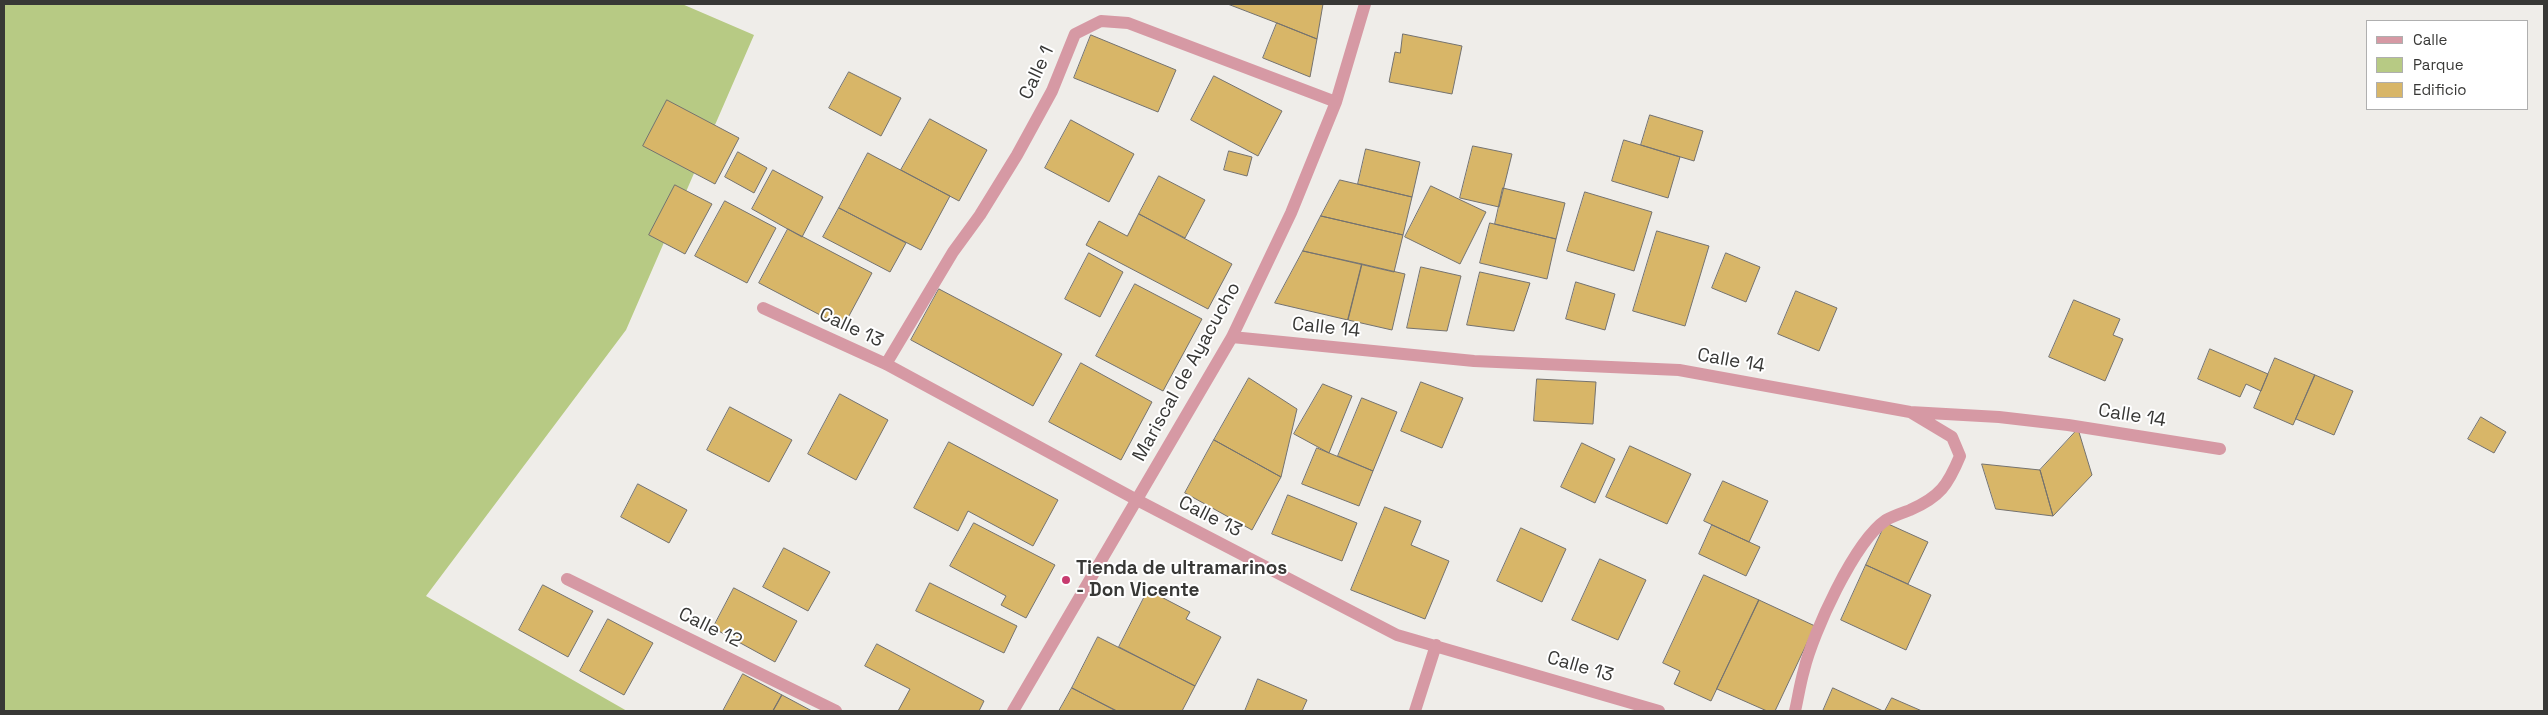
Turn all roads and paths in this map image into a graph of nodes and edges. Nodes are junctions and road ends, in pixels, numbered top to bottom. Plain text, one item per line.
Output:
1 (1365, 4) edge
2 (1336, 102) junction
3 (762, 308) dead end
4 (1232, 337) junction
5 (886, 364) junction
6 (1910, 412) junction
7 (2220, 449) dead end
8 (1137, 500) junction
9 (567, 579) dead end
10 (1436, 645) junction
11 (836, 711) edge
12 (1013, 711) edge
13 (1415, 711) edge
14 (1659, 711) edge
15 (1795, 711) edge

1 - 2 street, Mariscal de Ayacucho
2 - 4 street, Mariscal de Ayacucho
2 - 5 street, Calle 1
3 - 5 street, Calle 13
4 - 6 street, Calle 14
4 - 8 street, Mariscal de Ayacucho
5 - 8 street, Calle 13
6 - 7 street, Calle 14
6 - 15 street
8 - 10 street, Calle 13
8 - 12 street, Mariscal de Ayacucho
9 - 11 street, Calle 12
10 - 13 street
10 - 14 street, Calle 13

